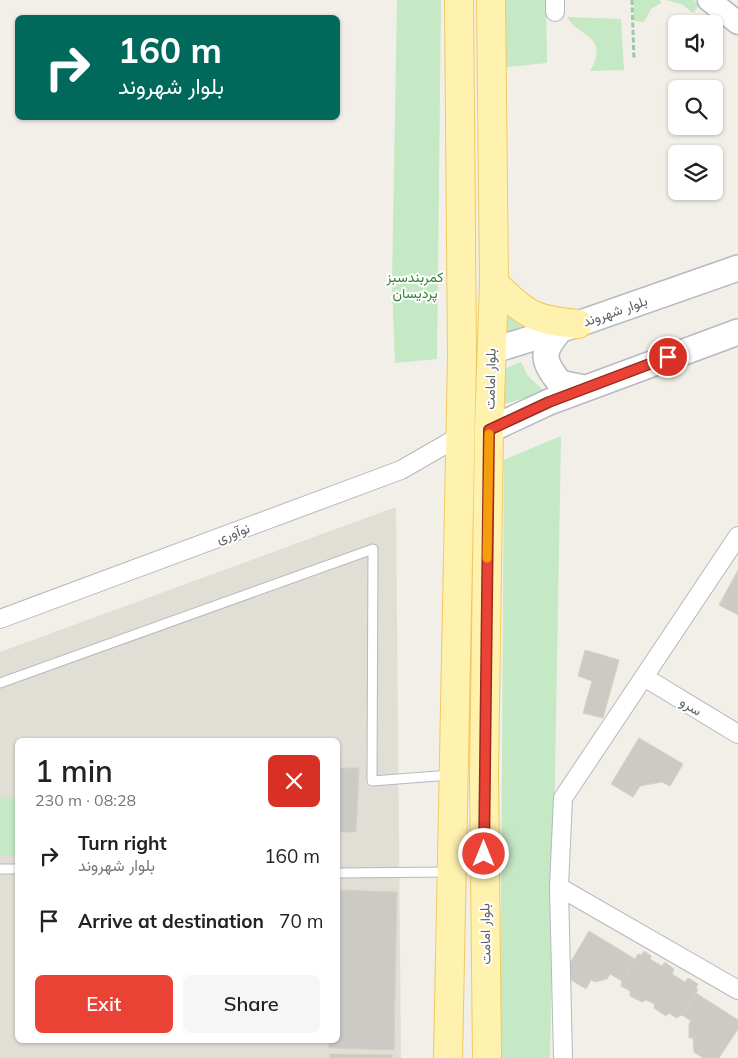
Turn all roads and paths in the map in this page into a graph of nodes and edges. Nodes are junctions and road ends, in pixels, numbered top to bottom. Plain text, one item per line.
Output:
1 (459, 0) edge
2 (491, 0) edge
3 (632, 0) edge
4 (709, 0) edge
5 (738, 23) edge
6 (634, 60) dead end
7 (738, 268) edge
8 (494, 282) junction
9 (570, 326) junction
10 (738, 332) edge
11 (491, 352) junction
12 (462, 357) junction
13 (584, 388) junction
14 (489, 430) junction
15 (460, 436) junction
16 (738, 536) edge
17 (0, 619) edge
18 (644, 677) junction
19 (0, 683) edge
20 (738, 734) edge
21 (452, 775) junction
22 (0, 869) edge
23 (15, 869) edge
24 (450, 872) junction
25 (340, 873) edge
26 (559, 887) junction
27 (738, 990) edge
28 (448, 1058) edge
29 (487, 1058) edge
30 (563, 1058) edge

1 - 12 main road, بلوار امامت
2 - 8 main road, بلوار امامت
3 - 6 path
4 - 5 street
7 - 9 main road, بلوار شهروند
8 - 9 main road
8 - 11 main road, بلوار امامت
9 - 11 main road, بلوار شهروند
9 - 13 main road
10 - 13 main road
11 - 12 main road
11 - 14 main road, بلوار امامت
12 - 15 main road, بلوار امامت
13 - 14 main road
14 - 15 main road
14 - 29 main road, بلوار امامت
15 - 17 street, نوآوری
15 - 21 main road, بلوار امامت
16 - 18 street
18 - 20 street, سرو
18 - 26 street
19 - 21 lane
21 - 24 main road, بلوار امامت
22 - 23 lane
24 - 25 lane
24 - 28 main road, بلوار امامت
26 - 27 street
26 - 30 street

